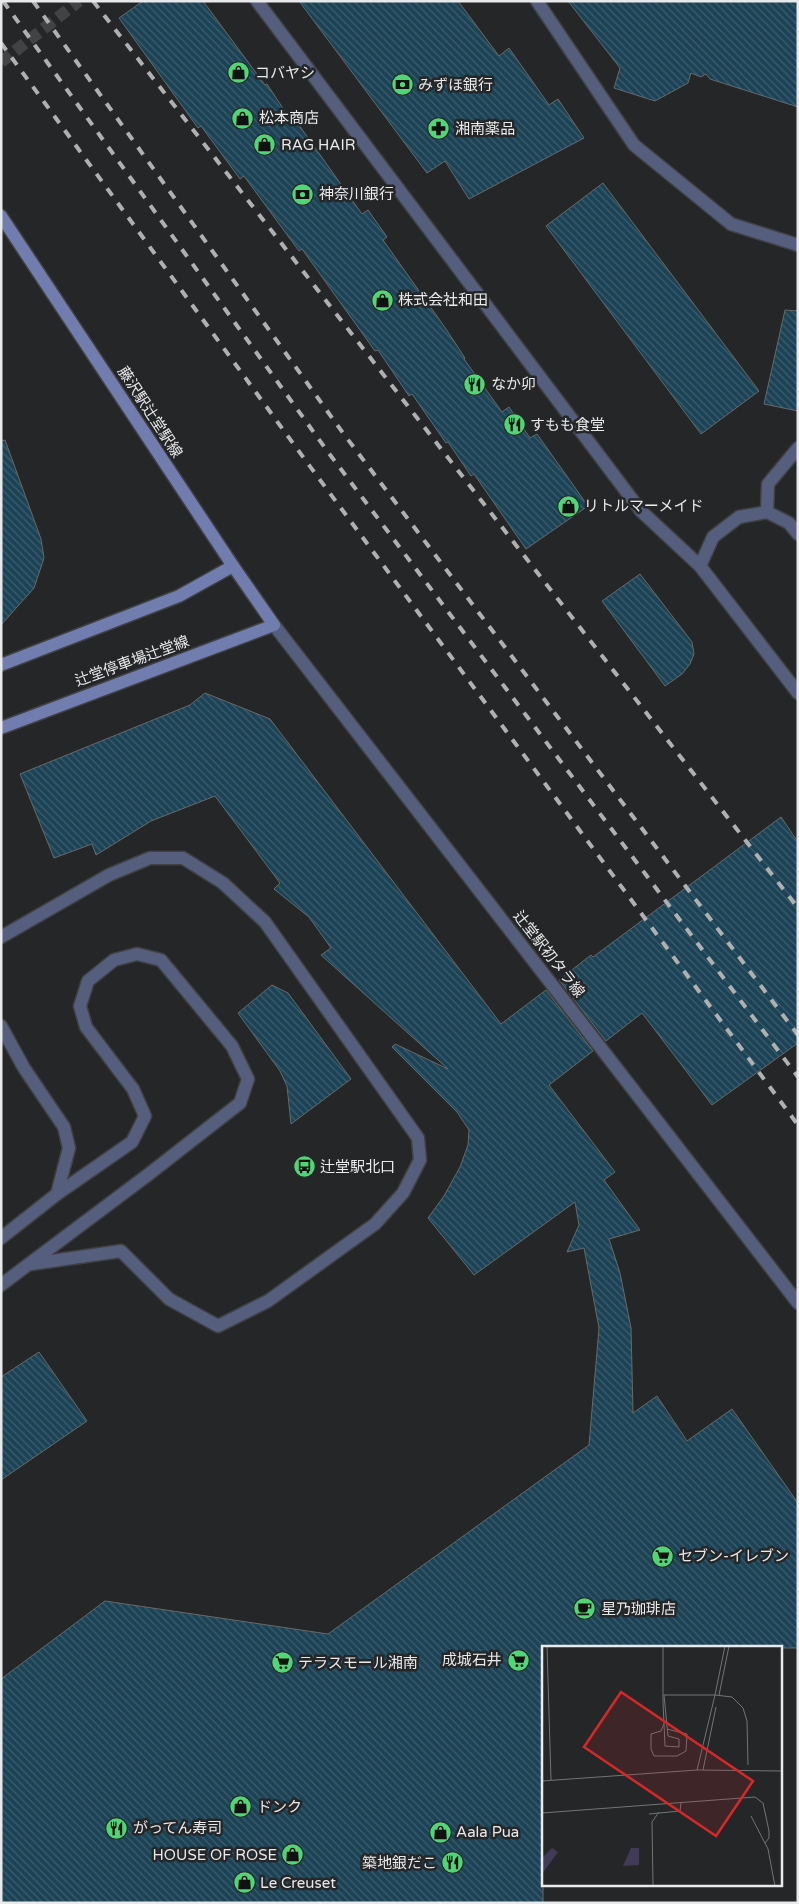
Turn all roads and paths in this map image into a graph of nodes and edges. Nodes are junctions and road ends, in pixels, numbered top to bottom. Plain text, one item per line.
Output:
1 (257, 1) edge
2 (537, 1) edge
3 (1, 216) edge
4 (798, 245) edge
5 (798, 448) edge
6 (767, 512) junction
7 (798, 534) edge
8 (233, 566) junction
9 (700, 566) junction
10 (274, 625) junction
11 (1, 665) edge
12 (798, 694) edge
13 (1, 728) edge
14 (1, 937) edge
15 (1, 1026) edge
16 (57, 1194) junction
17 (1, 1238) edge
18 (31, 1264) junction
19 (1, 1285) edge
20 (798, 1303) edge

1 - 9 street
2 - 4 street
3 - 8 main road, 藤沢駅辻堂駅線
5 - 6 street
6 - 7 street
6 - 9 street
8 - 10 main road, 藤沢駅辻堂駅線
8 - 11 main road
9 - 12 street
10 - 13 main road, 辻堂停車場辻堂線
10 - 20 street, 辻堂駅初タラ線
14 - 18 street
15 - 16 street
16 - 17 street
16 - 18 street
18 - 19 street

